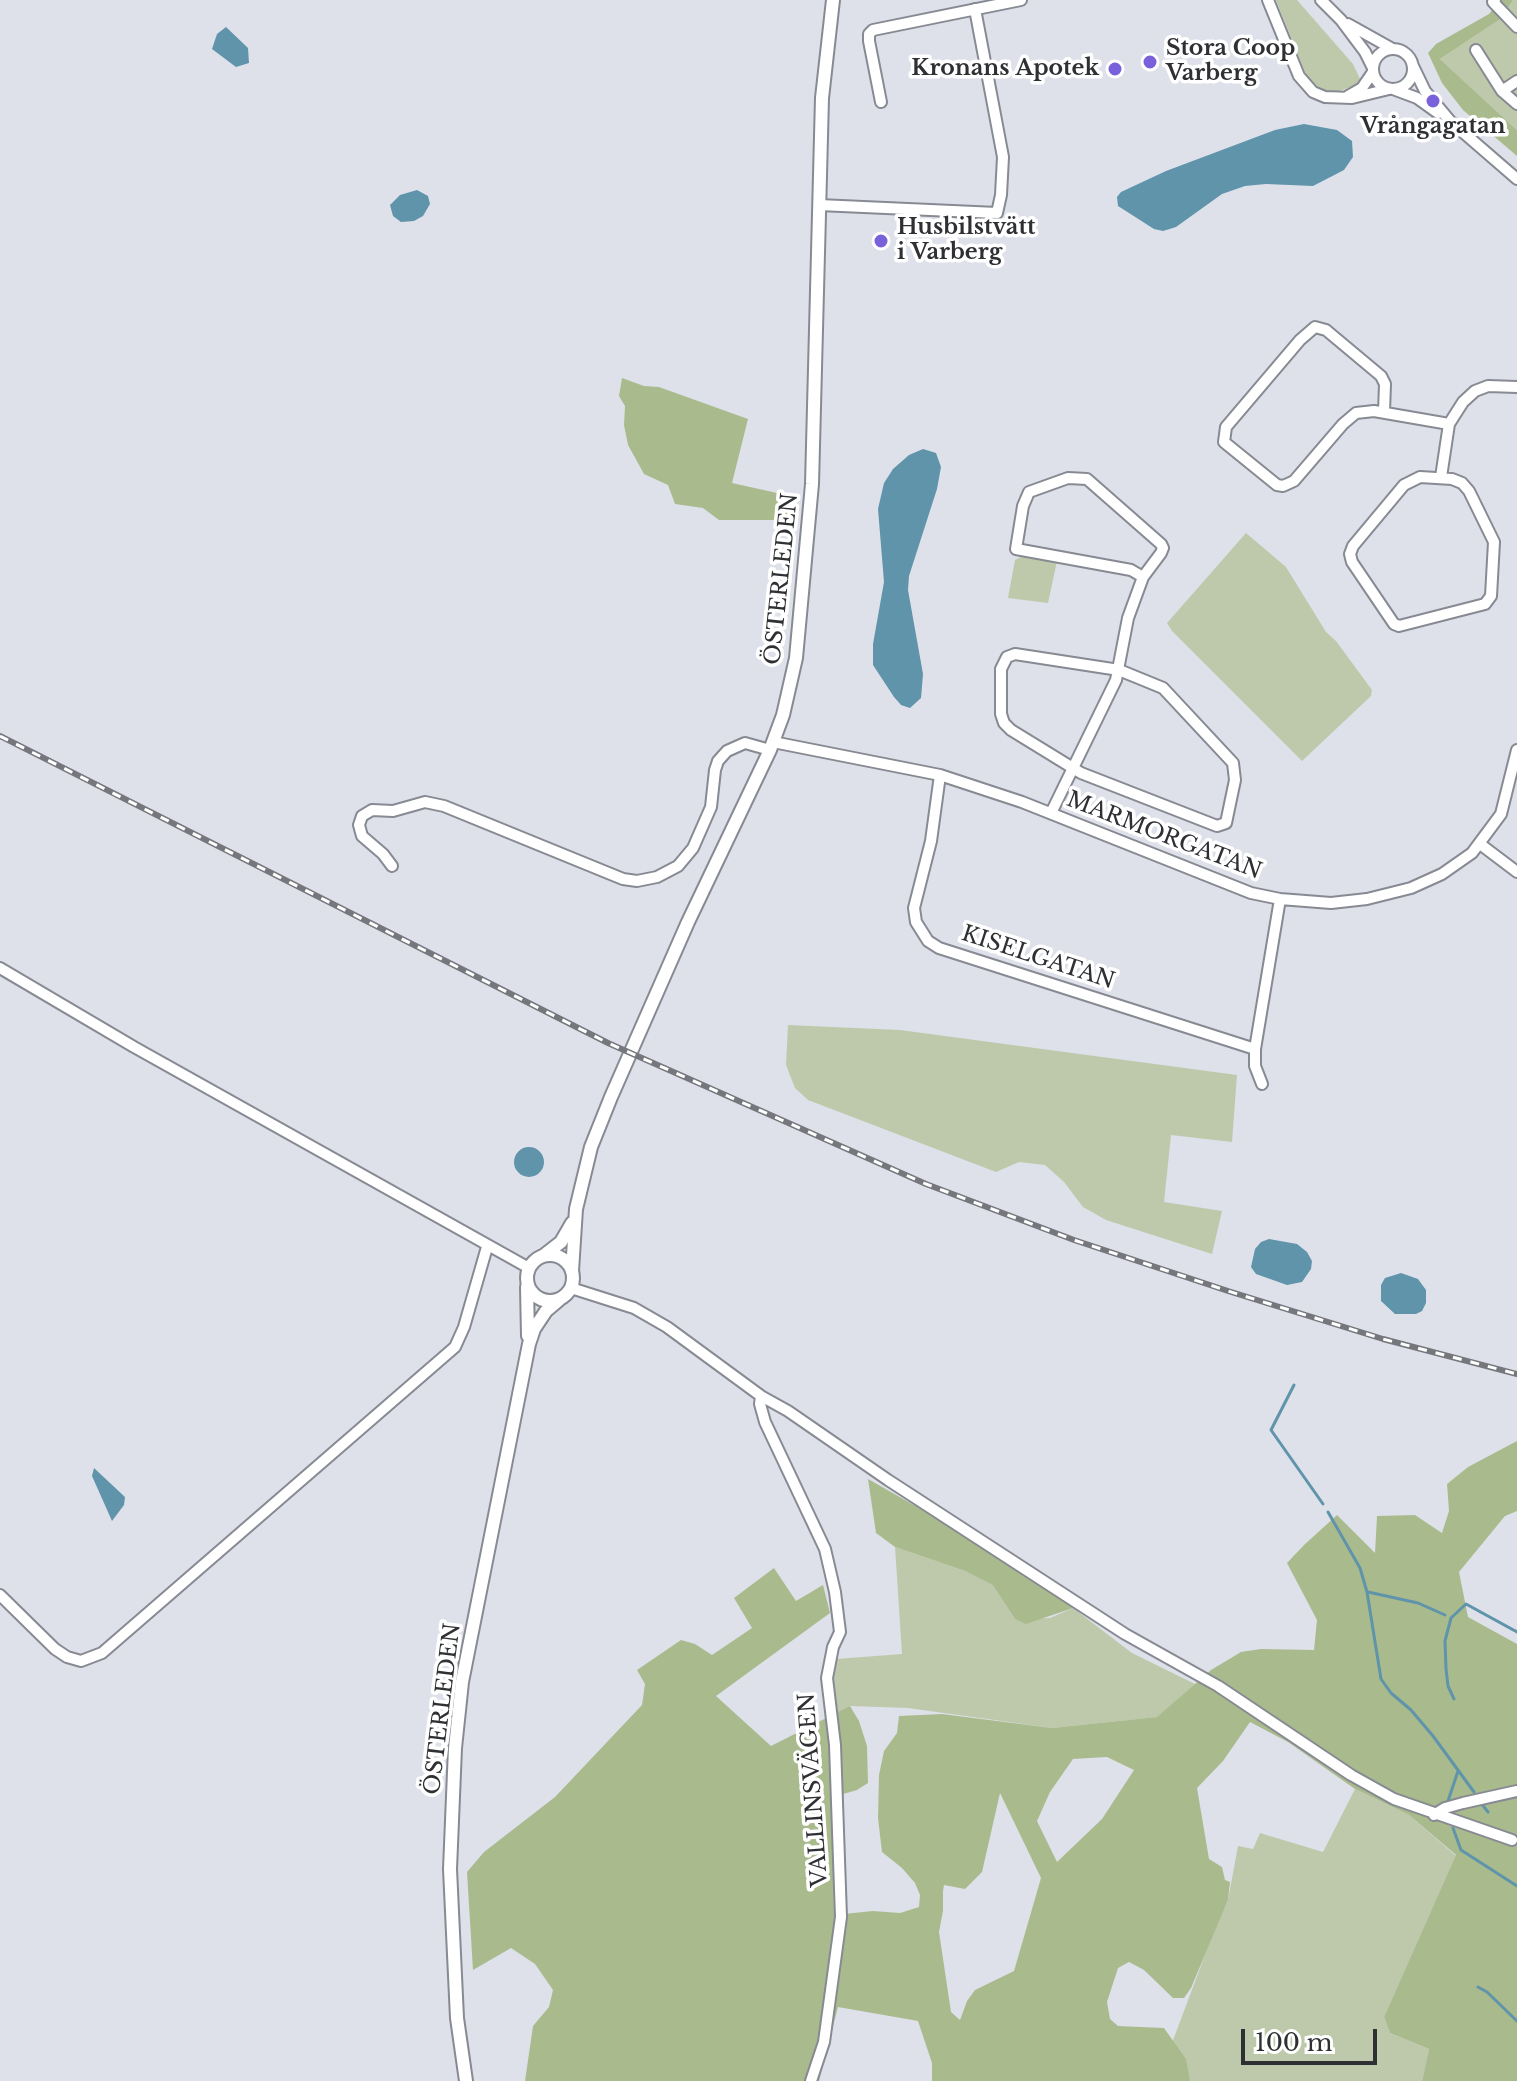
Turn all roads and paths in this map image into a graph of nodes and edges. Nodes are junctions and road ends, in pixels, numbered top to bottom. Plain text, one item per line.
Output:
1 (833, 0) edge
2 (1021, 0) edge
3 (1268, 0) edge
4 (1321, 0) edge
5 (1495, 0) edge
6 (975, 9) junction
7 (1341, 20) junction
8 (1517, 27) edge
9 (1391, 48) junction
10 (1476, 50) dead end
11 (1413, 66) junction
12 (1373, 70) junction
13 (1517, 81) edge
14 (1390, 89) junction
15 (1502, 91) junction
16 (1342, 98) junction
17 (881, 102) dead end
18 (1517, 104) edge
19 (1450, 121) junction
20 (1517, 179) edge
21 (819, 205) junction
22 (1517, 387) edge
23 (1384, 412) junction
24 (1449, 424) junction
25 (1441, 477) junction
26 (1143, 577) junction
27 (1119, 670) junction
28 (771, 746) junction
29 (1517, 750) edge
30 (1073, 769) junction
31 (940, 775) junction
32 (1051, 813) junction
33 (1480, 844) junction
34 (392, 866) dead end
35 (1517, 872) edge
36 (1280, 899) junction
37 (0, 968) edge
38 (1255, 1049) junction
39 (1262, 1084) dead end
40 (575, 1216) junction
41 (487, 1247) junction
42 (542, 1256) junction
43 (529, 1268) junction
44 (572, 1271) junction
45 (527, 1283) junction
46 (571, 1288) junction
47 (559, 1300) junction
48 (528, 1347) junction
49 (761, 1396) junction
50 (0, 1595) edge
51 (1517, 1791) edge
52 (1434, 1815) junction
53 (1512, 1840) dead end
54 (466, 2081) edge
55 (811, 2081) edge

1 - 21 main road, ÖSTERLEDEN
2 - 6 street
3 - 16 street
4 - 7 street
5 - 8 street
6 - 17 street
6 - 21 street
7 - 9 street
7 - 12 street
9 - 11 street
9 - 12 street
10 - 15 street
11 - 14 street
11 - 19 street
12 - 14 street
12 - 16 street
13 - 15 street
14 - 16 street
14 - 19 street
15 - 18 street
19 - 20 street
21 - 28 main road, ÖSTERLEDEN
22 - 24 street
23 - 23 street
23 - 24 street
24 - 25 street
25 - 25 street
26 - 26 street
26 - 27 street
27 - 30 street
27 - 30 street
27 - 30 street
28 - 31 street, MARMORGATAN
28 - 34 street, MARMORGATAN
28 - 40 main road, ÖSTERLEDEN
29 - 33 street, MARMORGATAN
30 - 32 street
31 - 32 street, MARMORGATAN
31 - 38 street, KISELGATAN
32 - 36 street, MARMORGATAN
33 - 35 street
33 - 36 street, MARMORGATAN
36 - 38 street
37 - 41 street
38 - 39 street
40 - 42 main road, ÖSTERLEDEN
40 - 44 main road, ÖSTERLEDEN
41 - 43 street
41 - 50 street
42 - 43 main road, ÖSTERLEDEN
42 - 44 main road
43 - 45 main road, ÖSTERLEDEN
44 - 46 main road, ÖSTERLEDEN
45 - 47 main road
45 - 48 main road, ÖSTERLEDEN
46 - 47 main road, ÖSTERLEDEN
46 - 49 street
47 - 48 main road, ÖSTERLEDEN
48 - 54 main road, ÖSTERLEDEN
49 - 52 street
49 - 55 street, VALLINSVÄGEN
51 - 52 street
52 - 53 street

